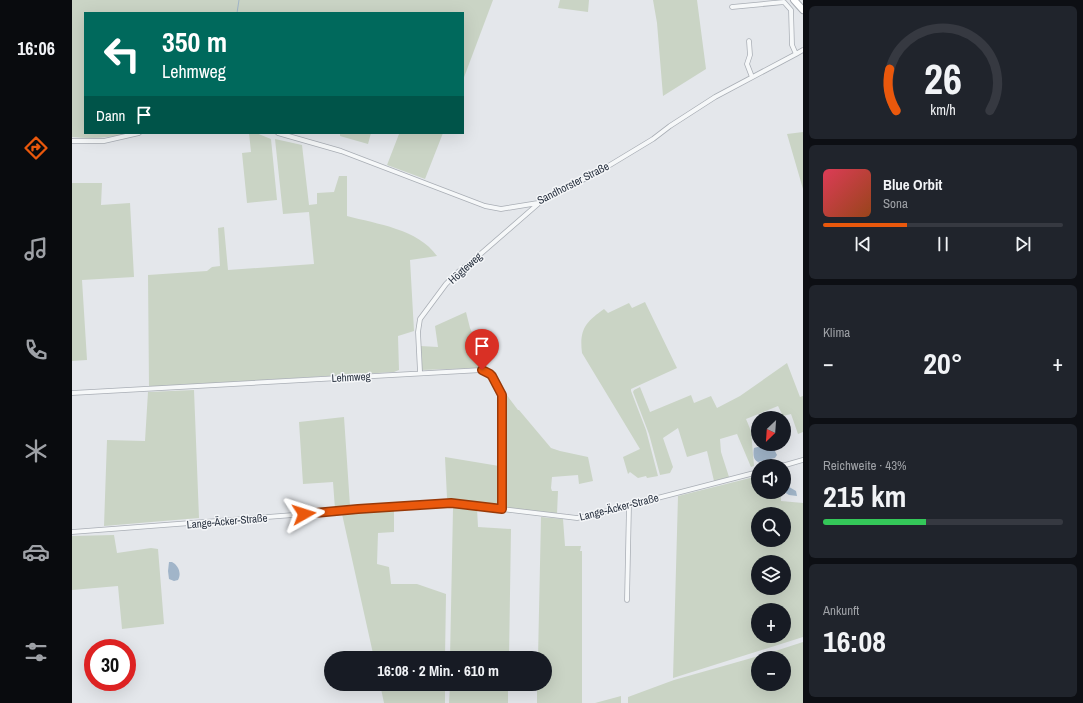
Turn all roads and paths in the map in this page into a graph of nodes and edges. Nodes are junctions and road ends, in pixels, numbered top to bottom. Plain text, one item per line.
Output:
1 (794, 0) edge
2 (732, 7) dead end
3 (803, 10) edge
4 (749, 41) dead end
5 (803, 50) edge
6 (796, 54) junction
7 (752, 77) junction
8 (135, 134) edge
9 (282, 134) edge
10 (72, 141) edge
11 (538, 203) junction
12 (420, 372) junction
13 (72, 393) edge
14 (803, 460) edge
15 (791, 463) edge
16 (751, 474) edge
17 (629, 506) junction
18 (502, 509) junction
19 (72, 532) edge
20 (627, 600) dead end

1 - 3 street
2 - 6 street
4 - 7 street
5 - 6 street, Sandhorster Straße
6 - 7 street, Sandhorster Straße
7 - 11 street, Sandhorster Straße
8 - 10 street
9 - 11 street, Sandhorster Straße
11 - 12 street, Högteweg
12 - 13 street, Lehmweg
12 - 18 street, Lehmweg
14 - 15 street
16 - 17 street, Lange-Äcker-Straße
17 - 18 street, Lange-Äcker-Straße
17 - 20 street
18 - 19 street, Lange-Äcker-Straße

